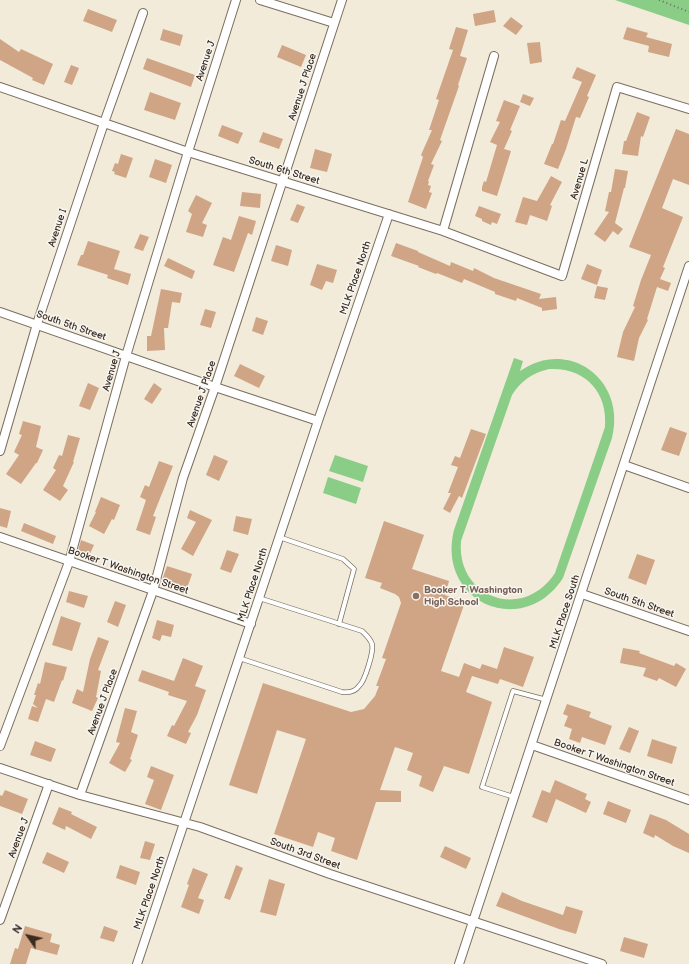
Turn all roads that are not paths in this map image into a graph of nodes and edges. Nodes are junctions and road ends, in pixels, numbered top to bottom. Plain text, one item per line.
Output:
1 (236, 0) edge
2 (260, 0) edge
3 (342, 0) edge
4 (143, 13) dead end
5 (334, 23) junction
6 (494, 56) dead end
7 (0, 87) edge
8 (689, 109) edge
9 (104, 123) junction
10 (188, 152) junction
11 (282, 182) junction
12 (390, 214) junction
13 (443, 231) junction
14 (689, 266) edge
15 (562, 276) joint
16 (0, 312) edge
17 (37, 324) junction
18 (126, 356) junction
19 (215, 387) junction
20 (318, 421) junction
21 (0, 451) edge
22 (624, 465) junction
23 (689, 488) edge
24 (279, 537) junction
25 (0, 538) edge
26 (69, 562) junction
27 (153, 591) junction
28 (582, 594) junction
29 (259, 598) junction
30 (251, 624) junction
31 (339, 624) junction
32 (689, 631) edge
33 (239, 658) junction
34 (547, 700) junction
35 (532, 745) junction
36 (0, 746) edge
37 (0, 768) edge
38 (49, 784) junction
39 (80, 795) junction
40 (515, 797) junction
41 (689, 800) edge
42 (184, 823) junction
43 (0, 920) edge
44 (474, 920) junction
45 (137, 964) edge
46 (459, 964) edge
47 (602, 964) edge

1 - 10 street, Avenue J
2 - 5 street
3 - 5 street, Avenue J Place
4 - 9 street, Avenue I
5 - 11 street, Avenue J Place
6 - 13 street
7 - 9 street, South 6th Street
8 - 15 street, Avenue L
9 - 10 street, South 6th Street
9 - 17 street, Avenue I
10 - 11 street, South 6th Street
10 - 18 street, Avenue J
11 - 12 street, South 6th Street
11 - 19 street, Avenue J Place
12 - 13 street, South 6th Street
12 - 20 street, MLK Place North
13 - 15 street, South 6th Street
14 - 22 street, MLK Place South
16 - 17 street, South 5th Street
17 - 18 street, South 5th Street
17 - 21 street, Avenue I
18 - 19 street, South 5th Street
18 - 26 street, Avenue J
19 - 20 street, South 5th Street
19 - 27 street, Avenue J Place
20 - 24 street, MLK Place North
22 - 23 street
22 - 28 street, MLK Place South
24 - 29 street, MLK Place North
24 - 31 lane
25 - 26 street, Booker T Washington Street
26 - 27 street, Booker T Washington Street
26 - 36 street, Avenue J
27 - 30 street, Booker T Washington Street
27 - 39 street, Avenue J Place
28 - 32 street, South 5th Street
28 - 34 street, MLK Place South
29 - 30 street, MLK Place North
29 - 31 lane
30 - 33 street, MLK Place North
31 - 33 lane
33 - 42 street, MLK Place North
34 - 35 street, MLK Place South
34 - 40 lane
35 - 40 street, MLK Place South
35 - 41 street, Booker T Washington Street
37 - 38 street, South 3rd Street
38 - 39 street, South 3rd Street
38 - 43 street, Avenue J
39 - 42 street, South 3rd Street
40 - 44 street, MLK Place South
42 - 44 street, South 3rd Street
42 - 45 street, MLK Place North
44 - 46 street, MLK Place South
44 - 47 street, South 3rd Street

